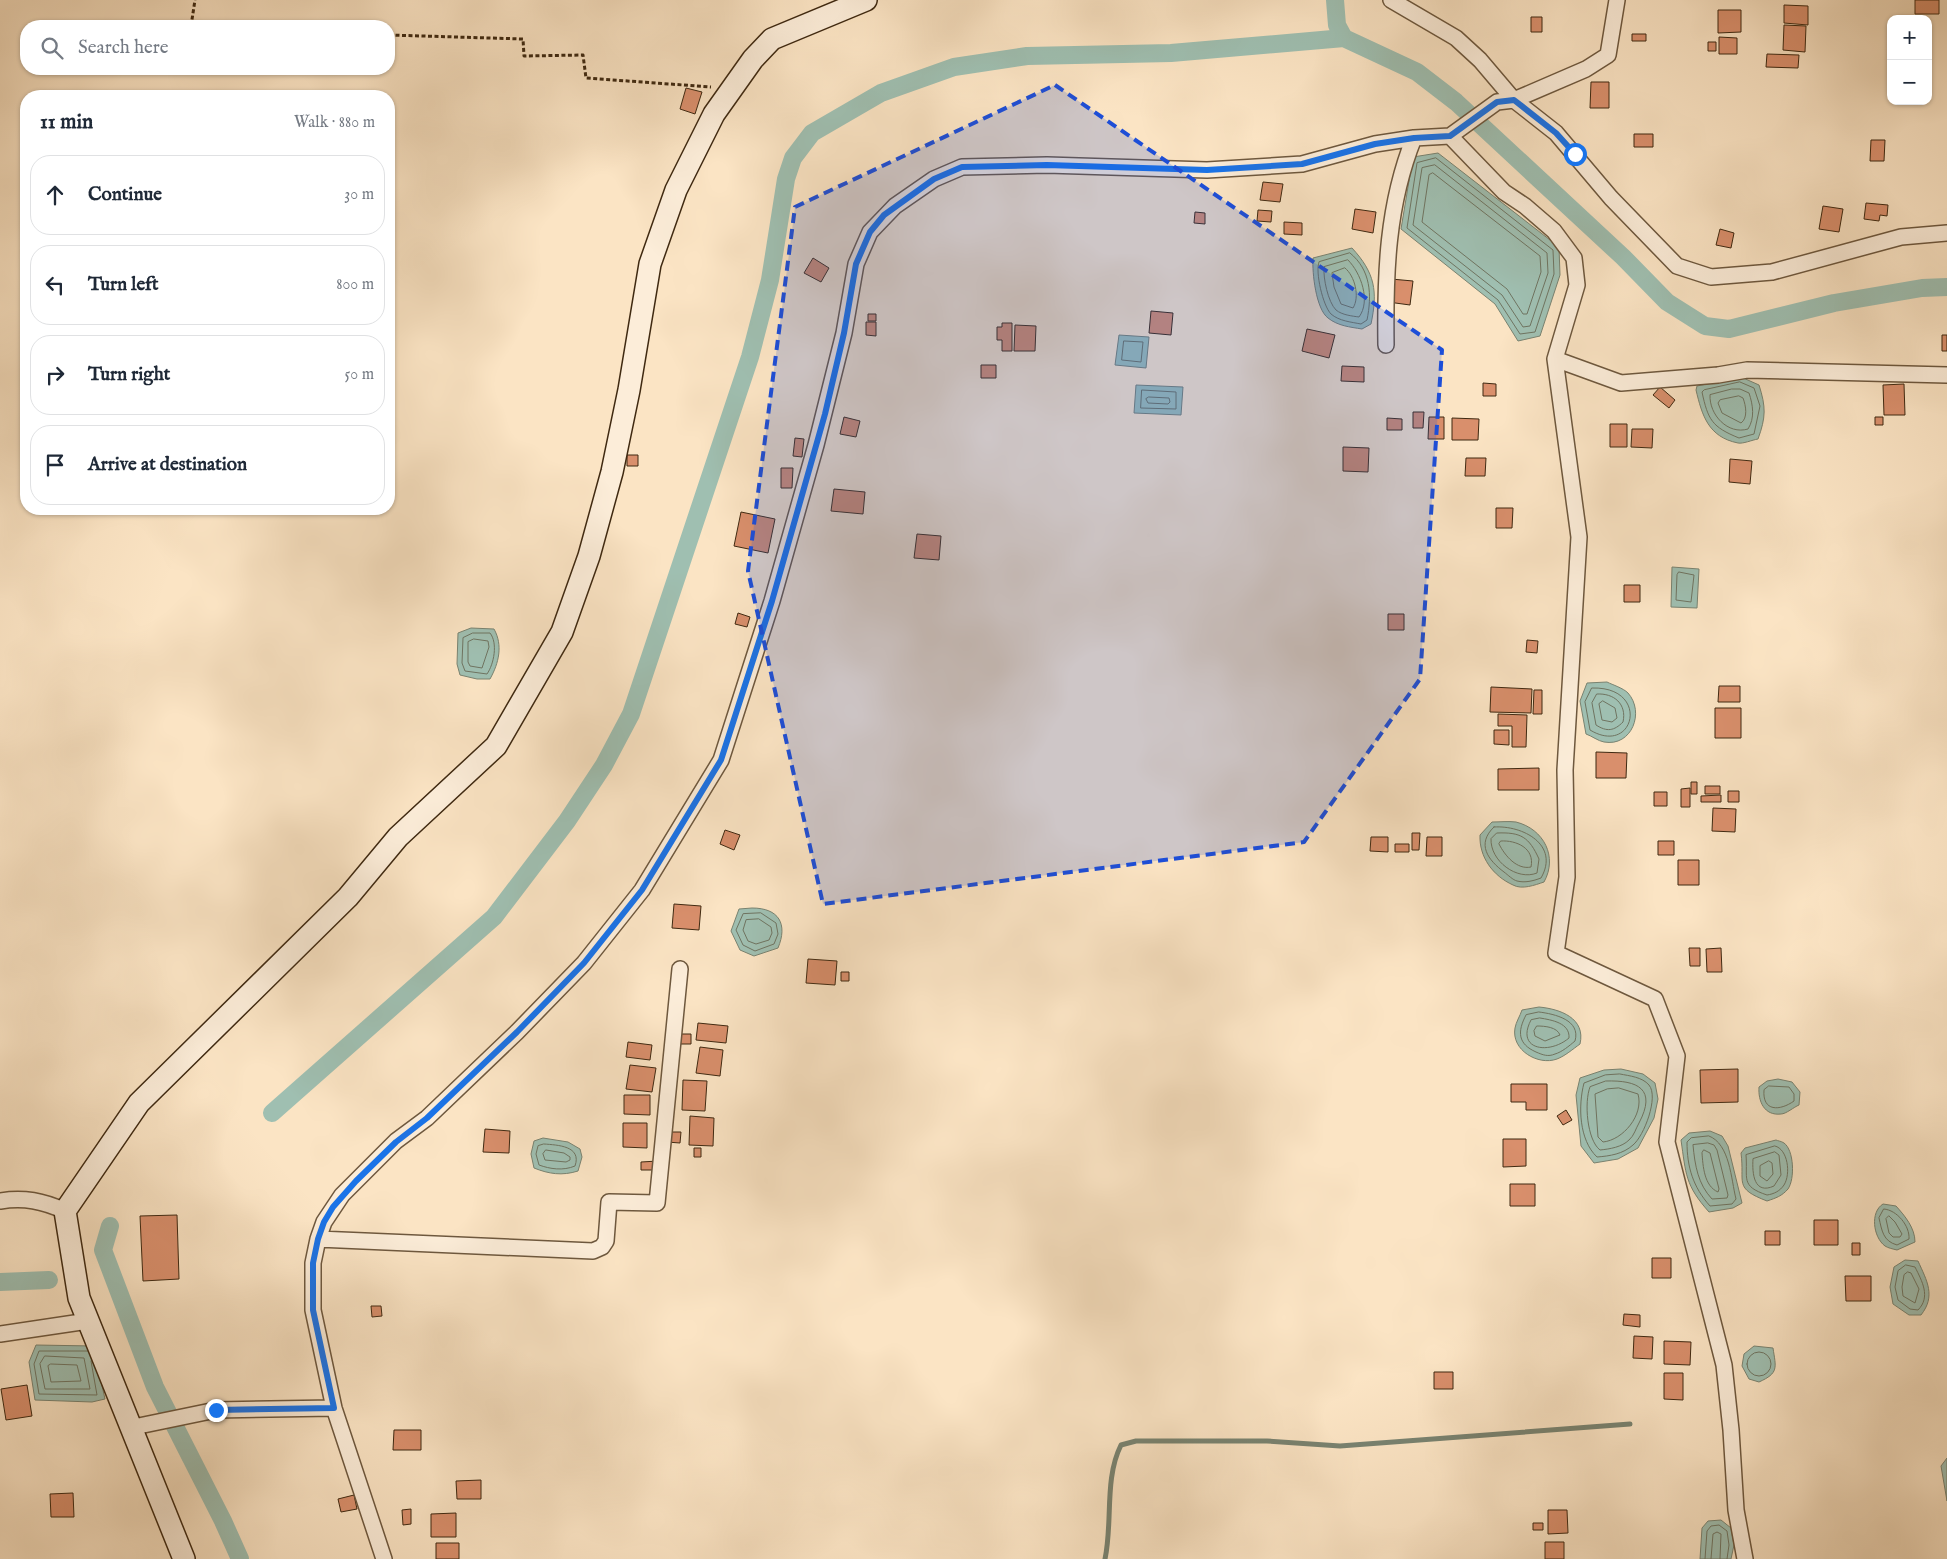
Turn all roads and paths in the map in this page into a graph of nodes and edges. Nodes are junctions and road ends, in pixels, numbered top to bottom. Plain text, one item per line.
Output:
1 (195, 0) edge
2 (866, 0) edge
3 (1391, 0) edge
4 (1617, 0) edge
5 (192, 20) edge
6 (395, 35) edge
7 (732, 88) junction
8 (1514, 100) junction
9 (1450, 136) junction
10 (1414, 138) junction
11 (1947, 233) edge
12 (1386, 345) dead end
13 (1555, 359) junction
14 (1947, 375) edge
15 (680, 969) dead end
16 (0, 1201) edge
17 (65, 1211) junction
18 (318, 1239) junction
19 (88, 1321) junction
20 (0, 1334) edge
21 (334, 1408) junction
22 (129, 1428) junction
23 (184, 1559) edge
24 (384, 1559) edge
25 (1745, 1559) edge

1 - 5 path
2 - 7 street
3 - 8 street
4 - 8 street
6 - 7 path
7 - 17 street
8 - 9 street
8 - 11 street
9 - 10 street
9 - 13 street
10 - 12 street
10 - 18 street
13 - 14 street
13 - 25 street
15 - 18 street
16 - 17 street
17 - 19 street
18 - 21 street
19 - 20 street
19 - 22 street
21 - 22 street
21 - 24 street
22 - 23 street

